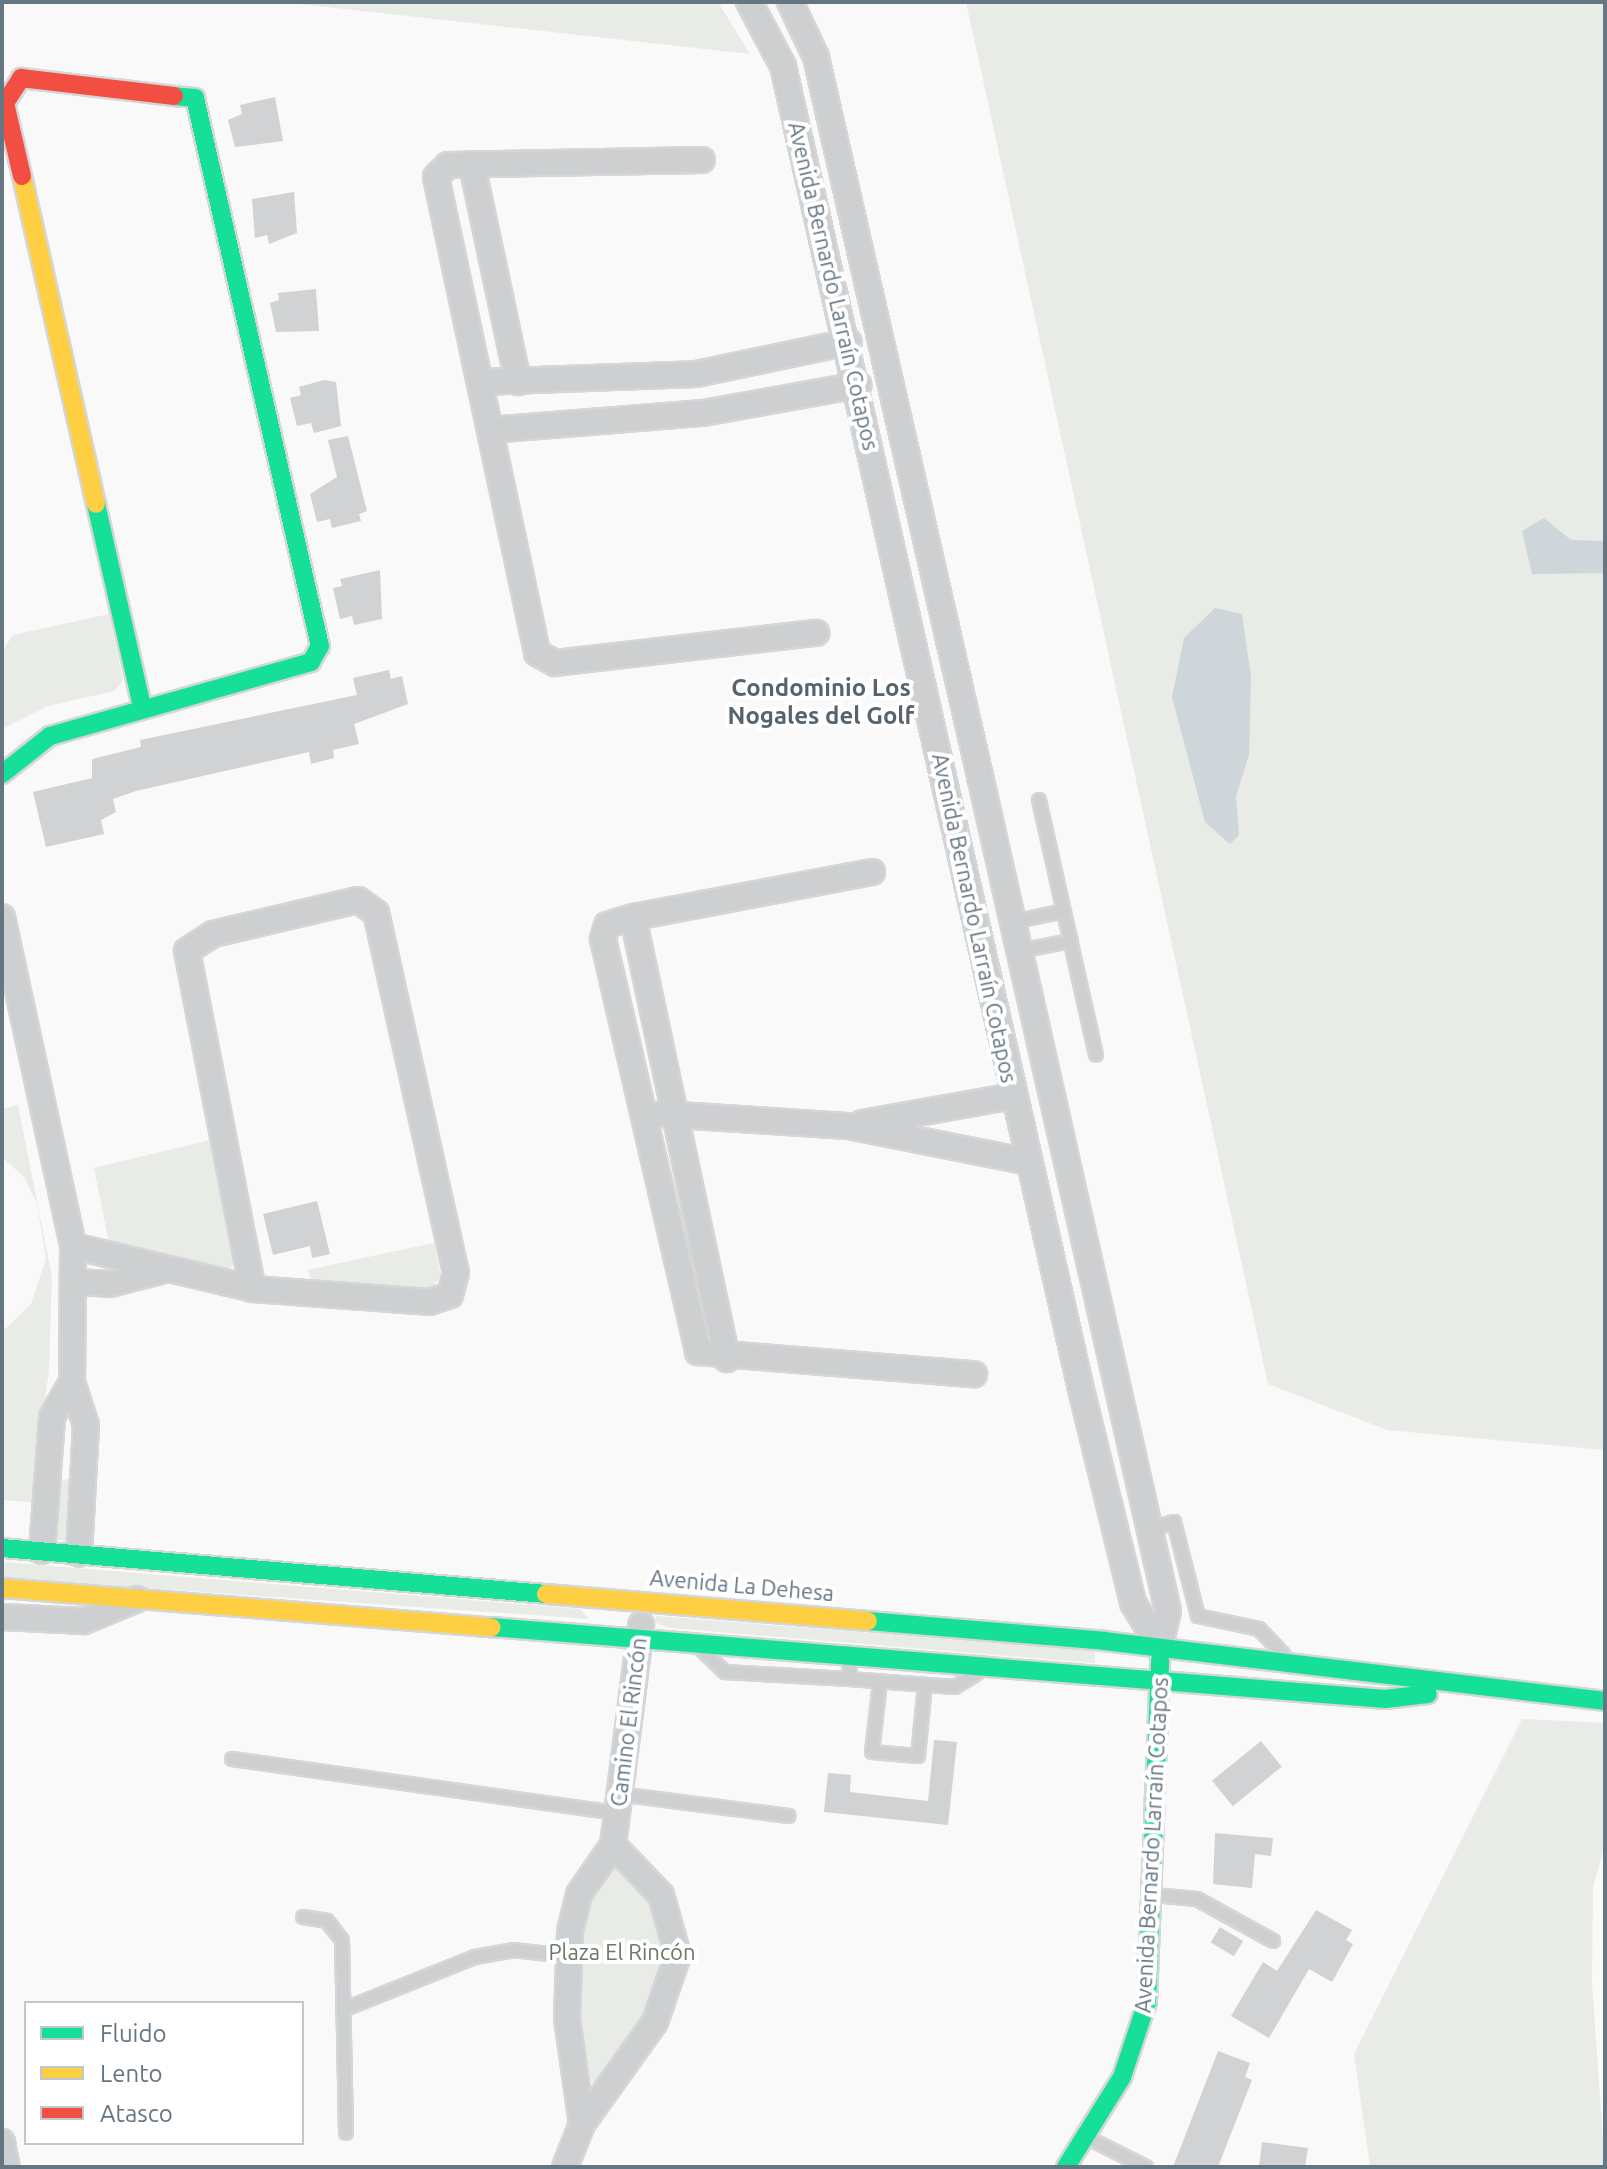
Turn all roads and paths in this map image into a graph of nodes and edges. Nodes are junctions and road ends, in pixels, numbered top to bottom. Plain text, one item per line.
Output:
1 (749, 2) edge
2 (790, 2) edge
3 (816, 57) junction
4 (783, 66) junction
5 (702, 160) dead end
6 (472, 165) junction
7 (849, 342) junction
8 (481, 382) junction
9 (518, 382) junction
10 (858, 385) junction
11 (490, 430) junction
12 (816, 633) dead end
13 (142, 706) junction
14 (26, 752) junction
15 (2, 760) edge
16 (2, 774) edge
17 (980, 776) junction
18 (946, 784) junction
19 (1039, 800) dead end
20 (872, 872) dead end
21 (1064, 911) junction
22 (2, 917) edge
23 (633, 917) junction
24 (1012, 922) junction
25 (1071, 941) junction
26 (1019, 951) junction
27 (1096, 1055) dead end
28 (1014, 1096) junction
29 (643, 1113) junction
30 (678, 1114) junction
31 (848, 1126) junction
32 (1029, 1162) junction
33 (73, 1246) junction
34 (161, 1271) junction
35 (74, 1282) junction
36 (253, 1289) junction
37 (1096, 1304) junction
38 (1063, 1311) junction
39 (727, 1359) junction
40 (974, 1374) dead end
41 (1112, 1379) junction
42 (72, 1382) junction
43 (1080, 1385) junction
44 (84, 1470) junction
45 (48, 1471) junction
46 (1149, 1530) junction
47 (2, 1548) edge
48 (42, 1551) junction
49 (79, 1554) junction
50 (2, 1588) edge
51 (137, 1599) junction
52 (644, 1600) junction
53 (2, 1617) edge
54 (639, 1640) junction
55 (698, 1644) junction
56 (1160, 1647) junction
57 (851, 1655) junction
58 (1292, 1663) junction
59 (984, 1666) junction
60 (849, 1679) junction
61 (1161, 1681) junction
62 (880, 1682) junction
63 (925, 1685) junction
64 (1476, 1690) junction
65 (1605, 1701) edge
66 (232, 1759) dead end
67 (618, 1804) junction
68 (789, 1816) dead end
69 (613, 1845) junction
70 (1154, 1895) junction
71 (303, 1917) dead end
72 (1273, 1941) dead end
73 (568, 1956) junction
74 (345, 2009) junction
75 (582, 2124) junction
76 (346, 2133) dead end
77 (1085, 2136) junction
78 (2, 2142) edge
79 (7, 2167) edge
80 (565, 2167) edge
81 (1066, 2167) edge
82 (1146, 2167) edge

1 - 4 street, Avenida Bernardo Larraín Cotapos
2 - 3 street, Avenida Bernardo Larraín Cotapos
3 - 4 street
3 - 17 street, Avenida Bernardo Larraín Cotapos
4 - 7 street, Avenida Bernardo Larraín Cotapos
5 - 6 street
6 - 8 street
6 - 9 street
7 - 9 street
7 - 10 street, Avenida Bernardo Larraín Cotapos
8 - 9 street
8 - 11 street
10 - 11 street
10 - 18 street, Avenida Bernardo Larraín Cotapos
11 - 12 street
13 - 13 street
13 - 14 street
14 - 15 street
14 - 16 street
17 - 18 street
17 - 24 street, Avenida Bernardo Larraín Cotapos
18 - 28 street, Avenida Bernardo Larraín Cotapos
19 - 21 lane
20 - 23 street
21 - 24 lane
21 - 25 lane
22 - 33 street
23 - 29 street
23 - 30 street
24 - 26 street, Avenida Bernardo Larraín Cotapos
25 - 26 lane
25 - 27 lane
26 - 37 street, Avenida Bernardo Larraín Cotapos
28 - 31 street
28 - 32 street, Avenida Bernardo Larraín Cotapos
29 - 30 street
29 - 39 street
30 - 31 street
30 - 39 street
31 - 32 street
32 - 38 street, Avenida Bernardo Larraín Cotapos
33 - 34 street
33 - 35 street
34 - 35 street
34 - 36 street
35 - 42 street
36 - 36 street
37 - 38 street
37 - 41 street, Avenida Bernardo Larraín Cotapos
38 - 43 street, Avenida Bernardo Larraín Cotapos
39 - 40 street
41 - 43 street
41 - 46 street, Avenida Bernardo Larraín Cotapos
42 - 44 street
42 - 45 street
43 - 56 street, Avenida Bernardo Larraín Cotapos
44 - 45 street
44 - 49 street
45 - 48 street
46 - 56 street, Avenida Bernardo Larraín Cotapos
46 - 58 lane
47 - 48 street, Avenida La Dehesa
48 - 49 street, Avenida La Dehesa
49 - 52 street, Avenida La Dehesa
50 - 51 street, Avenida La Dehesa
51 - 53 street
51 - 54 street, Avenida La Dehesa
52 - 54 street, Camino El Rincón
52 - 56 street, Avenida La Dehesa
54 - 55 street, Avenida La Dehesa
54 - 67 street, Camino El Rincón
55 - 57 street, Avenida La Dehesa
55 - 60 lane
56 - 58 street, Avenida La Dehesa
56 - 61 street, Avenida Bernardo Larraín Cotapos
57 - 59 street, Avenida La Dehesa
57 - 60 lane
58 - 64 street, Avenida La Dehesa
59 - 61 street, Avenida La Dehesa
59 - 63 lane
60 - 62 lane
61 - 64 street, Avenida La Dehesa
61 - 70 street, Avenida Bernardo Larraín Cotapos
62 - 63 lane
62 - 63 lane
64 - 65 street, Avenida La Dehesa
66 - 67 lane
67 - 68 lane
67 - 69 street, Camino El Rincón
69 - 73 street, Camino El Rincón
69 - 75 street
70 - 72 lane
70 - 77 street, Avenida Bernardo Larraín Cotapos
71 - 74 lane
73 - 74 lane
73 - 75 street, Camino El Rincón
74 - 76 lane
75 - 80 street
77 - 81 street, Avenida Bernardo Larraín Cotapos
77 - 82 lane
78 - 79 street

